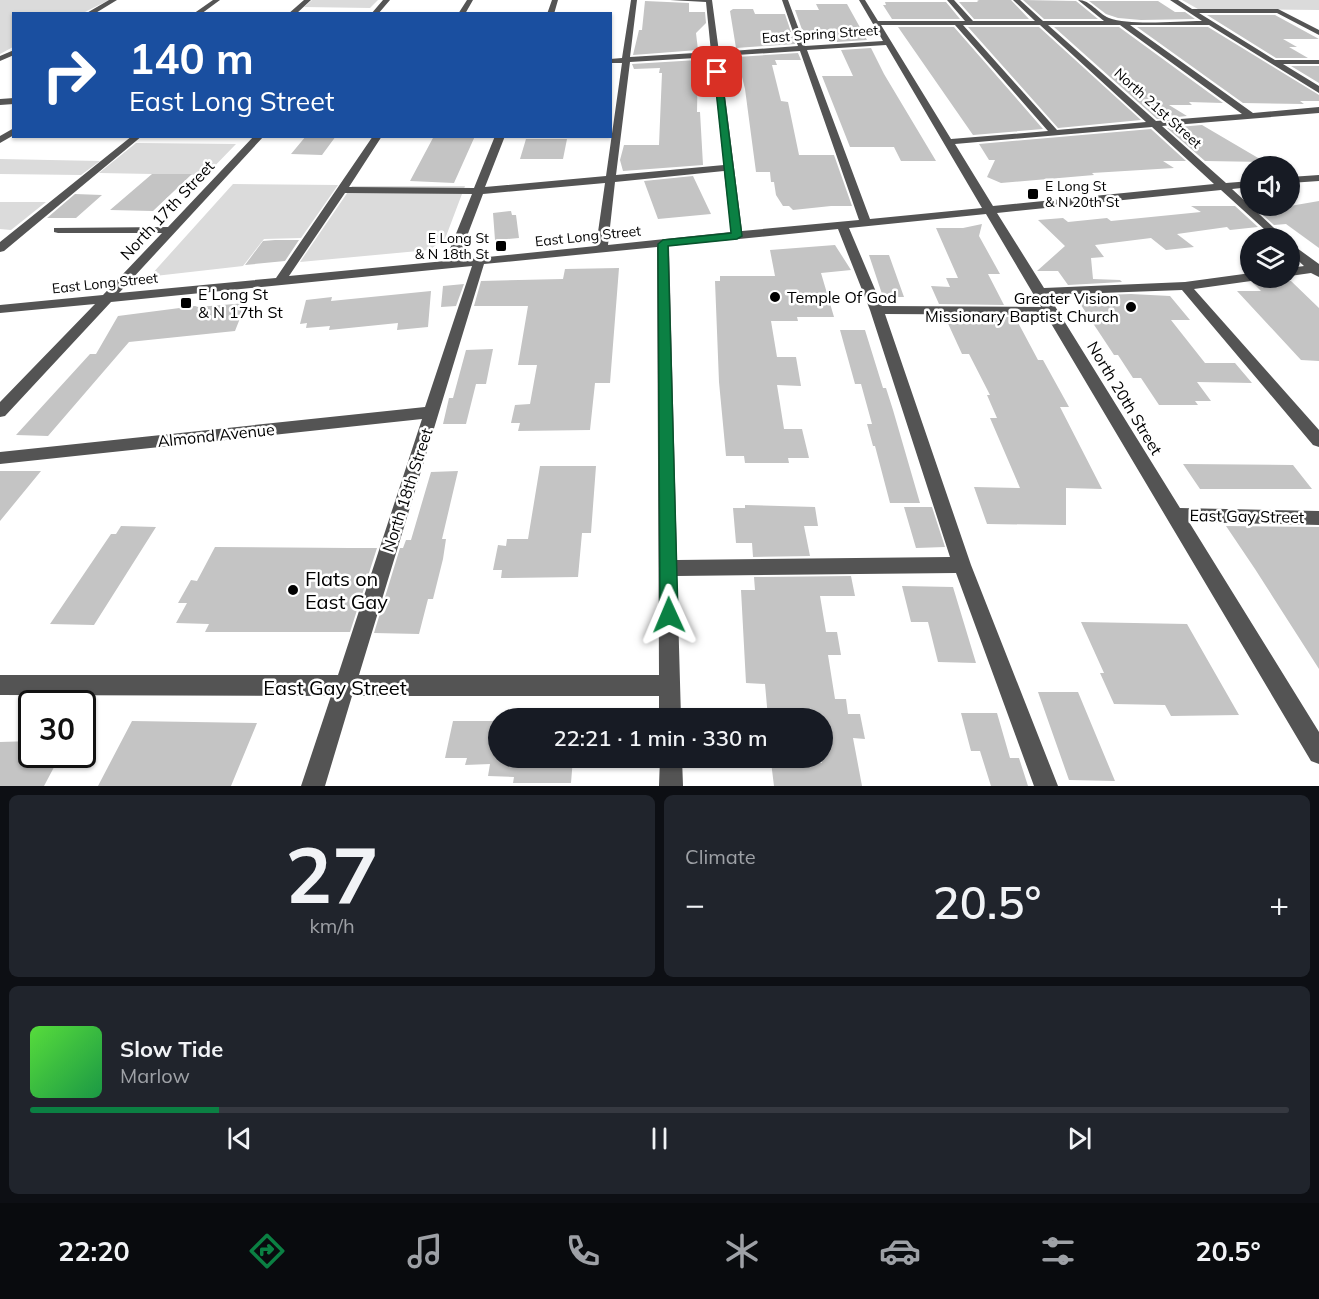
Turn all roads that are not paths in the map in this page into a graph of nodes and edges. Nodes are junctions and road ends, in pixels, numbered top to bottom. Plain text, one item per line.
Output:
1 (114, 0) edge
2 (217, 0) edge
3 (308, 0) edge
4 (387, 0) edge
5 (634, 0) edge
6 (673, 0) edge
7 (709, 0) edge
8 (785, 0) edge
9 (862, 0) edge
10 (950, 0) edge
11 (1016, 0) edge
12 (1081, 0) edge
13 (1173, 0) edge
14 (1191, 11) junction
15 (92, 12) edge
16 (199, 12) edge
17 (293, 12) edge
18 (376, 12) edge
19 (875, 23) junction
20 (957, 23) junction
21 (971, 23) junction
22 (1042, 23) junction
23 (1122, 23) junction
24 (1211, 23) junction
25 (1319, 33) edge
26 (887, 43) junction
27 (802, 48) junction
28 (715, 54) junction
29 (625, 60) junction
30 (612, 61) edge
31 (1273, 62) junction
32 (1319, 62) edge
33 (1319, 90) edge
34 (1319, 110) edge
35 (1251, 116) junction
36 (1154, 124) junction
37 (1055, 133) junction
38 (136, 138) edge
39 (258, 138) edge
40 (377, 138) edge
41 (499, 138) edge
42 (948, 142) junction
43 (729, 168) junction
44 (1319, 178) edge
45 (610, 179) junction
46 (1300, 179) edge
47 (1240, 185) edge
48 (1223, 187) junction
49 (342, 190) junction
50 (479, 191) junction
51 (990, 211) junction
52 (866, 223) junction
53 (843, 225) junction
54 (1269, 228) edge
55 (58, 230) dead end
56 (171, 230) junction
57 (737, 236) junction
58 (663, 244) junction
59 (0, 248) edge
60 (601, 250) junction
61 (1300, 256) edge
62 (478, 262) junction
63 (450, 264) junction
64 (1317, 270) edge
65 (1300, 271) edge
66 (1240, 278) edge
67 (280, 281) junction
68 (1185, 286) junction
69 (1040, 292) junction
70 (106, 298) junction
71 (0, 309) edge
72 (877, 310) junction
73 (1051, 311) junction
74 (0, 412) edge
75 (432, 412) junction
76 (1319, 441) edge
77 (0, 458) edge
78 (1174, 515) junction
79 (1319, 518) edge
80 (962, 565) junction
81 (668, 568) junction
82 (0, 685) edge
83 (670, 686) junction
84 (345, 687) junction
85 (670, 708) edge
86 (1319, 753) edge
87 (671, 768) edge
88 (313, 786) edge
89 (671, 786) edge
90 (1046, 786) edge

1 - 15 street
2 - 16 street
3 - 17 street
4 - 18 street
5 - 29 street
6 - 7 street
7 - 28 street
8 - 27 street
9 - 19 street, North 20th Street
10 - 21 street
11 - 22 street, North 21st Street
12 - 23 street
13 - 14 street
14 - 24 street
14 - 25 street
19 - 20 street
19 - 26 street, North 20th Street
20 - 21 street
20 - 37 street
21 - 22 street
22 - 23 street
22 - 36 street, North 21st Street
23 - 24 street
23 - 35 street
24 - 31 street
26 - 27 street, East Spring Street
26 - 42 street, North 20th Street
27 - 28 street, East Spring Street
27 - 52 street
28 - 29 street, East Spring Street
28 - 43 street
29 - 30 street, East Spring Street
29 - 45 street
31 - 32 street
31 - 33 street
34 - 35 street
35 - 36 street
36 - 37 street
36 - 48 street, North 21st Street
37 - 42 street
38 - 59 street
39 - 56 street, North 17th Street
40 - 49 street
41 - 50 street
42 - 51 street, North 20th Street
43 - 45 street
43 - 57 street
44 - 46 street
45 - 50 street
45 - 60 street
47 - 48 street, East Long Street
48 - 51 street, East Long Street
48 - 54 street, North 21st Street
49 - 50 street
49 - 67 street
50 - 63 street
51 - 52 street, East Long Street
51 - 69 street, North 20th Street
52 - 53 street, East Long Street
53 - 57 street, East Long Street
53 - 72 street
55 - 56 street
56 - 70 street, North 17th Street
57 - 58 street, East Long Street
58 - 60 street, East Long Street
58 - 81 street
60 - 62 street, East Long Street
61 - 64 street
62 - 63 street, East Long Street
62 - 75 street, North 18th Street
63 - 67 street, East Long Street
64 - 65 street
66 - 68 street
67 - 70 street, East Long Street
68 - 69 street
68 - 76 street
69 - 73 street, North 20th Street
70 - 71 street, East Long Street
70 - 74 street, North 17th Street
72 - 73 street
72 - 80 street
73 - 78 street, North 20th Street
75 - 77 street, Almond Avenue
75 - 84 street, North 18th Street
78 - 79 street, East Gay Street
78 - 86 street, North 20th Street
80 - 81 street
80 - 90 street
81 - 83 street
82 - 84 street, East Gay Street
83 - 84 street, East Gay Street
83 - 85 street
84 - 88 street, North 18th Street
87 - 89 street

